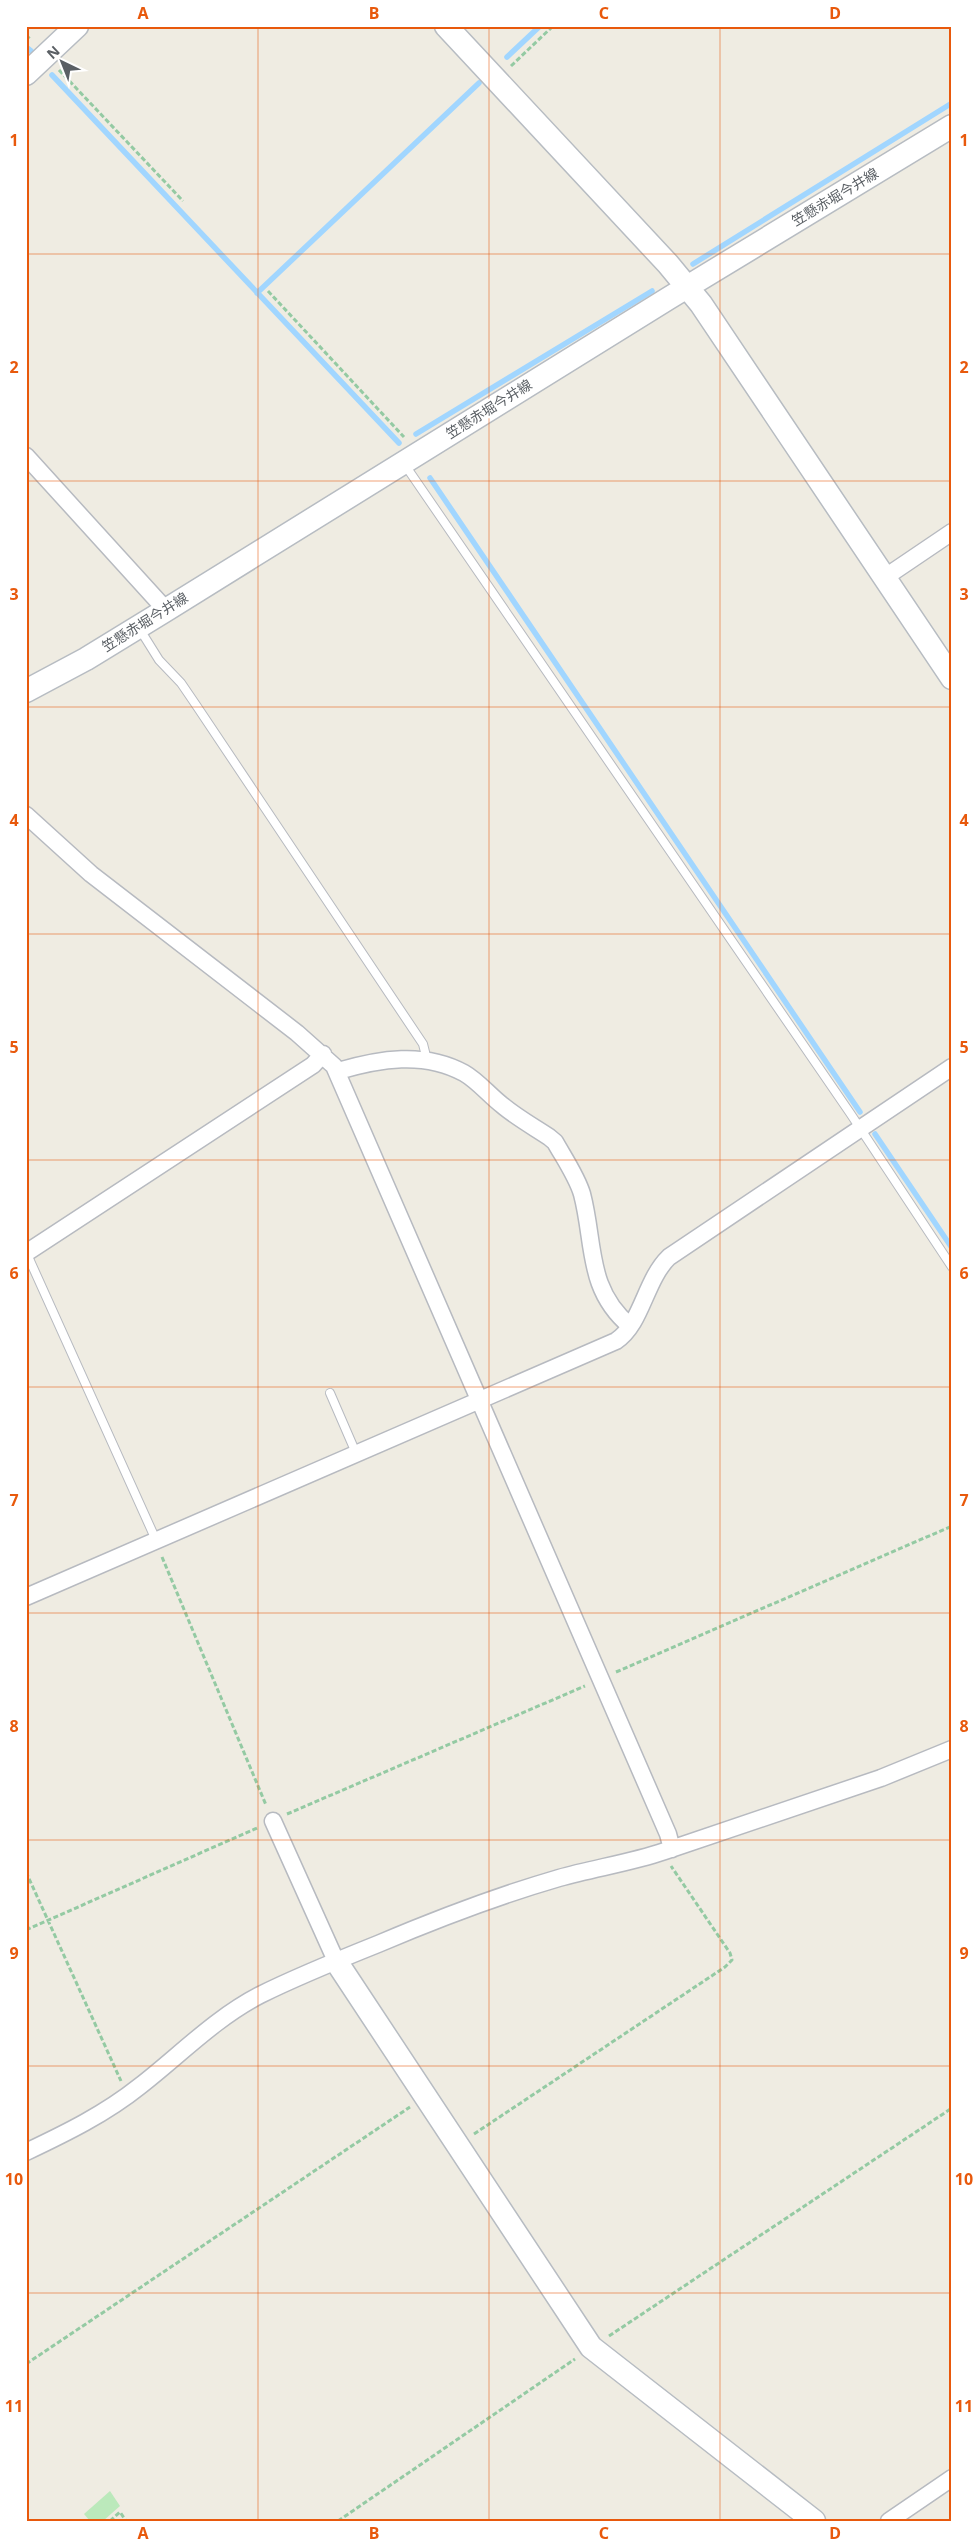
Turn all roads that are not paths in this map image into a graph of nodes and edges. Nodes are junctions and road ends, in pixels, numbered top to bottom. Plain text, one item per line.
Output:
1 (77, 26) edge
2 (446, 26) edge
3 (26, 74) edge
4 (952, 126) edge
5 (687, 287) junction
6 (26, 456) edge
7 (410, 458) junction
8 (952, 532) edge
9 (884, 578) junction
10 (166, 610) junction
11 (138, 626) junction
12 (952, 678) edge
13 (26, 691) edge
14 (26, 815) edge
15 (323, 1054) junction
16 (427, 1060) junction
17 (952, 1067) edge
18 (338, 1071) junction
19 (860, 1129) junction
20 (26, 1253) edge
21 (952, 1266) edge
22 (630, 1326) junction
23 (330, 1393) dead end
24 (480, 1399) junction
25 (356, 1453) junction
26 (156, 1540) junction
27 (26, 1597) edge
28 (952, 1749) edge
29 (273, 1821) road end
30 (668, 1850) junction
31 (336, 1961) junction
32 (26, 2152) edge
33 (952, 2478) edge
34 (814, 2521) edge
35 (890, 2521) edge

1 - 3 street
2 - 5 street
4 - 5 street, 笠懸赤堀今井線
5 - 7 street, 笠懸赤堀今井線
5 - 9 street
6 - 10 street
7 - 10 street, 笠懸赤堀今井線
7 - 19 lane
8 - 9 street
9 - 12 street
10 - 11 street, 笠懸赤堀今井線
11 - 13 street, 笠懸赤堀今井線
11 - 16 lane
14 - 15 street
15 - 18 street
15 - 20 street
16 - 18 street
16 - 22 street
17 - 19 street
18 - 24 street
19 - 21 lane
19 - 22 street
20 - 26 lane
22 - 24 street
23 - 25 lane
24 - 25 street
24 - 30 street
25 - 26 street
26 - 27 street
28 - 30 street
29 - 31 street
30 - 31 street
31 - 32 street
31 - 34 street
33 - 35 street

